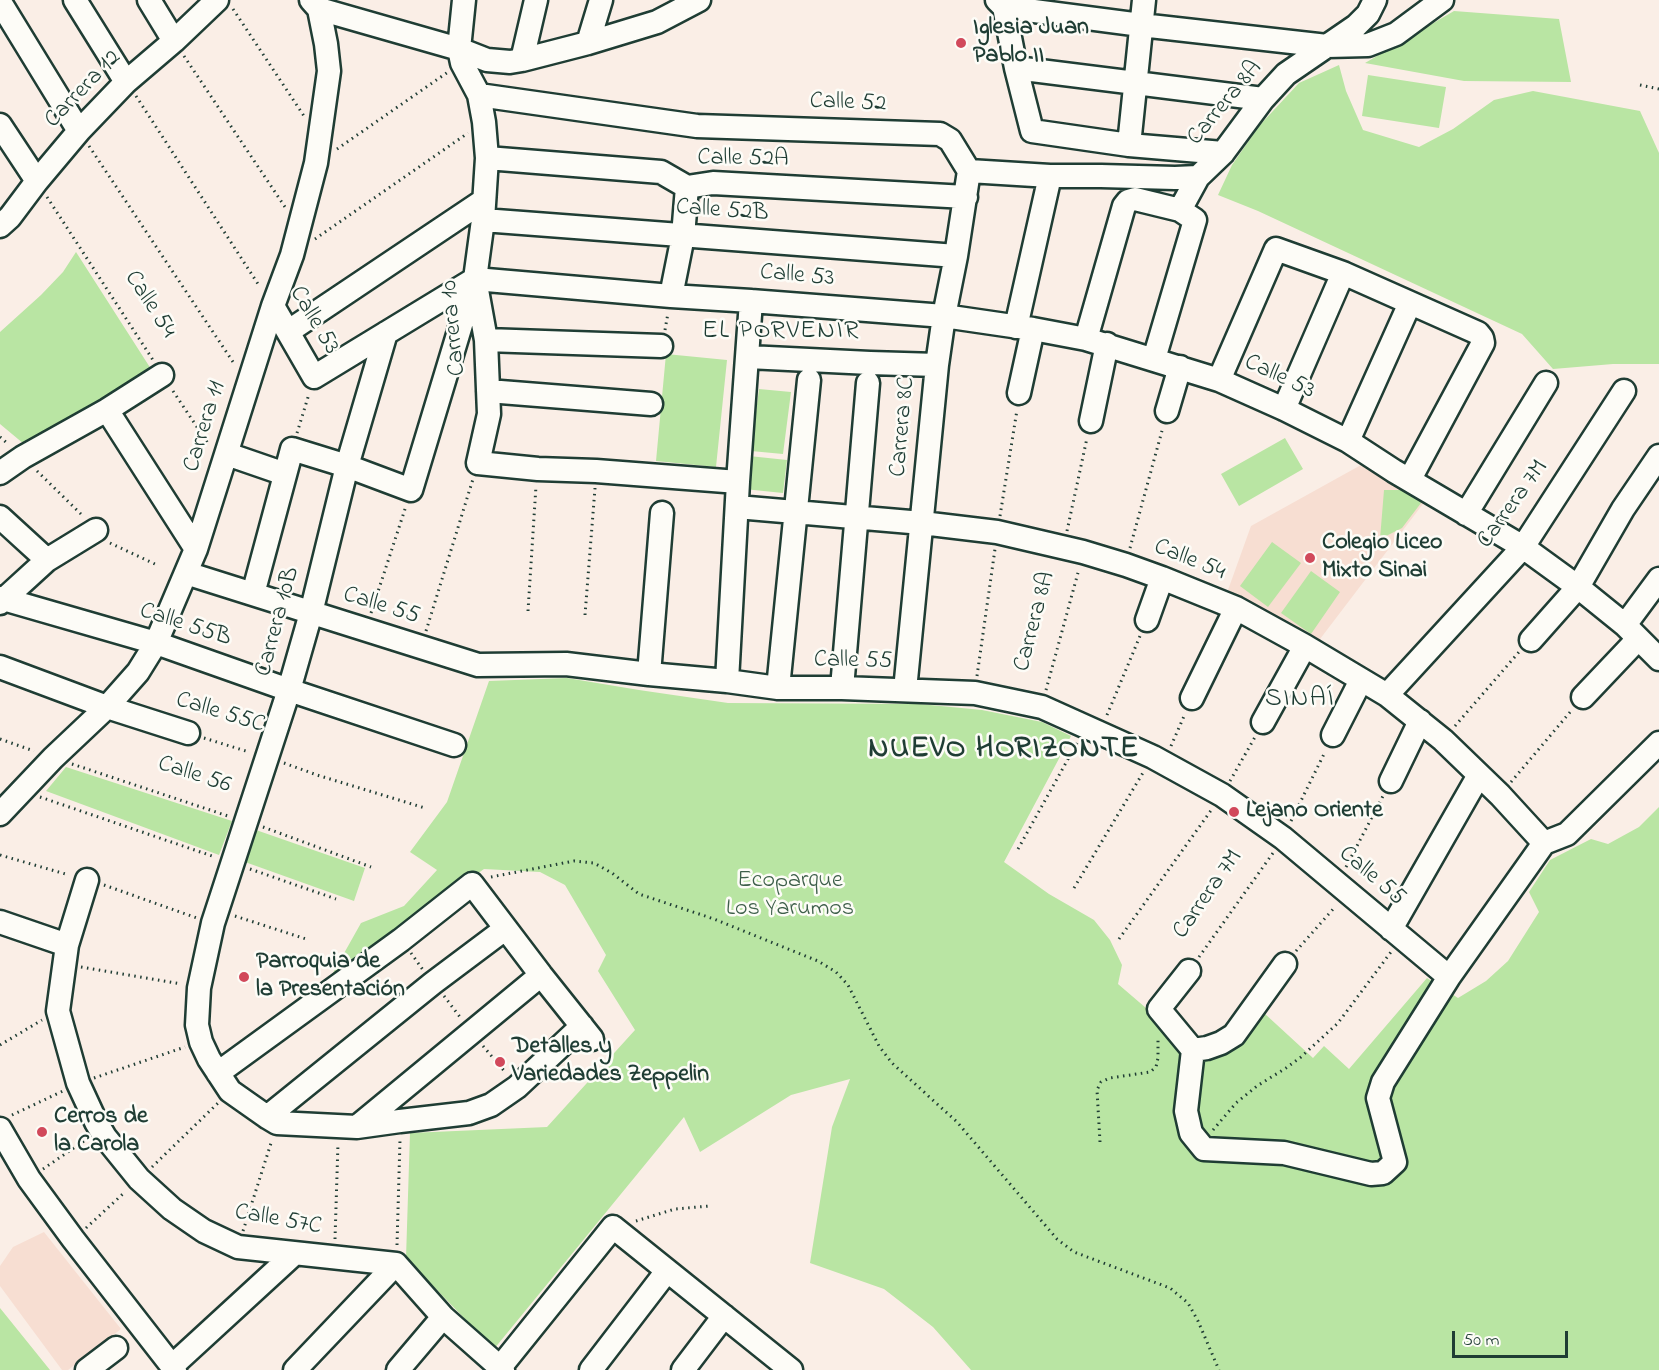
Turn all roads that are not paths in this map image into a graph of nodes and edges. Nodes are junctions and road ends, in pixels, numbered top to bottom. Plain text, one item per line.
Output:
1 (75, 0) edge
2 (149, 0) edge
3 (464, 0) edge
4 (536, 0) edge
5 (601, 0) edge
6 (664, 0) edge
7 (699, 0) edge
8 (1144, 0) edge
9 (1375, 0) edge
10 (1442, 0) edge
11 (0, 2) edge
12 (1001, 2) edge
13 (225, 5) edge
14 (315, 5) edge
15 (657, 22) junction
16 (1141, 25) junction
17 (174, 42) junction
18 (588, 43) junction
19 (1327, 46) junction
20 (461, 56) junction
21 (522, 60) junction
22 (1016, 68) junction
23 (126, 82) junction
24 (1136, 83) junction
25 (479, 95) junction
26 (1263, 99) junction
27 (0, 125) edge
28 (79, 131) junction
29 (1129, 145) junction
30 (1223, 153) junction
31 (487, 159) junction
32 (969, 171) junction
33 (1050, 176) junction
34 (1198, 177) junction
35 (37, 181) junction
36 (687, 187) junction
37 (966, 197) junction
38 (483, 211) junction
39 (1188, 215) junction
40 (0, 226) edge
41 (683, 236) junction
42 (957, 256) junction
43 (1343, 273) junction
44 (475, 279) junction
45 (671, 296) junction
46 (752, 301) junction
47 (1410, 303) junction
48 (273, 306) junction
49 (944, 316) junction
50 (1025, 328) junction
51 (289, 331) junction
52 (386, 333) junction
53 (486, 340) junction
54 (1096, 341) junction
55 (661, 346) road end
56 (748, 357) junction
57 (1154, 359) junction
58 (937, 365) junction
59 (1180, 367) junction
60 (162, 375) road end
61 (809, 380) dead end
62 (1219, 380) junction
63 (868, 383) dead end
64 (1546, 383) dead end
65 (1624, 390) dead end
66 (488, 391) junction
67 (1019, 393) road end
68 (651, 404) dead end
69 (1284, 409) junction
70 (107, 410) junction
71 (1167, 411) road end
72 (1091, 421) road end
73 (1348, 441) junction
74 (227, 454) junction
75 (1659, 456) edge
76 (347, 466) junction
77 (0, 473) edge
78 (285, 474) junction
79 (1394, 477) junction
80 (738, 482) junction
81 (737, 507) junction
82 (795, 512) junction
83 (662, 513) dead end
84 (1466, 514) junction
85 (0, 517) edge
86 (856, 517) junction
87 (922, 523) junction
88 (96, 530) road end
89 (1523, 547) junction
90 (196, 549) junction
91 (47, 560) junction
92 (186, 573) junction
93 (1162, 578) junction
94 (1659, 579) edge
95 (1578, 587) junction
96 (253, 594) junction
97 (1, 600) edge
98 (1236, 608) junction
99 (311, 614) junction
100 (1147, 620) road end
101 (1631, 632) junction
102 (1530, 640) road end
103 (156, 643) junction
104 (1305, 646) junction
105 (1659, 659) edge
106 (0, 667) edge
107 (649, 674) junction
108 (1361, 680) junction
109 (728, 681) junction
110 (778, 688) junction
111 (842, 688) junction
112 (289, 690) junction
113 (905, 690) junction
114 (1387, 695) junction
115 (1583, 697) road end
116 (1192, 698) road end
117 (106, 706) junction
118 (1263, 722) road end
119 (1420, 722) junction
120 (188, 733) road end
121 (1334, 735) road end
122 (1659, 743) edge
123 (454, 745) dead end
124 (1479, 775) junction
125 (1391, 781) road end
126 (0, 814) edge
127 (1544, 843) junction
128 (87, 880) road end
129 (0, 922) edge
130 (506, 928) junction
131 (1396, 934) junction
132 (66, 954) junction
133 (1285, 964) road end
134 (1189, 971) road end
135 (541, 975) junction
136 (1449, 977) junction
137 (1193, 1050) junction
138 (218, 1073) junction
139 (272, 1120) junction
140 (5, 1123) edge
141 (348, 1127) junction
142 (294, 1254) junction
143 (396, 1264) junction
144 (667, 1270) junction
145 (724, 1316) junction
146 (443, 1317) junction
147 (116, 1348) dead end
148 (174, 1368) edge
149 (785, 1368) edge
150 (500, 1369) edge
151 (87, 1370) edge
152 (295, 1370) edge
153 (398, 1370) edge
154 (591, 1370) edge
155 (683, 1370) edge

1 - 23 street
2 - 17 street
3 - 20 street
4 - 21 street
5 - 18 street
6 - 15 street
7 - 15 street
8 - 16 street
9 - 19 street, Carrera 8A
10 - 19 street
11 - 28 street
12 - 16 street
12 - 22 street
13 - 17 street, Carrera 12
14 - 20 street
14 - 48 street, Carrera 11
15 - 18 street
16 - 19 street
16 - 24 street
17 - 23 street, Carrera 12
18 - 21 street
19 - 26 street, Carrera 8A
20 - 21 street
20 - 25 street, Carrera 10
22 - 24 street
22 - 29 street
23 - 28 street, Carrera 12
24 - 26 street
24 - 29 street
25 - 31 street, Carrera 10
25 - 32 street, Calle 52
26 - 30 street, Carrera 8A
27 - 35 street
28 - 35 street, Carrera 12
29 - 30 street
30 - 34 street, Carrera 8A
31 - 36 street, Calle 52A
31 - 38 street, Carrera 10
32 - 33 street
32 - 37 street, Carrera 8C
33 - 34 street
33 - 50 street
34 - 39 street, Carrera 8A
35 - 40 street, Carrera 12
36 - 37 street, Calle 52A
36 - 41 street
37 - 42 street, Carrera 8C
38 - 41 street, Calle 52B
38 - 44 street, Carrera 10
38 - 51 street
39 - 54 street
39 - 57 street, Carrera 8A
41 - 42 street, Calle 52B
41 - 45 street
42 - 49 street, Carrera 8C
43 - 47 street
43 - 62 street
43 - 69 street
44 - 45 street, Calle 53
44 - 52 street, Calle 53
44 - 53 street, Carrera 10
44 - 76 street
45 - 46 street, Calle 53
46 - 49 street, Calle 53
46 - 56 street
47 - 73 street
47 - 79 street
48 - 51 street, Calle 53
48 - 74 street, Carrera 11
49 - 50 street, Calle 53
49 - 58 street, Carrera 8C
50 - 54 street, Calle 53
50 - 67 street
51 - 52 street, Calle 53
52 - 76 street, Carrera 10B
53 - 55 street
53 - 66 street, Carrera 10
54 - 57 street, Calle 53
54 - 72 street
56 - 58 street
56 - 80 street
57 - 59 street, Calle 53
58 - 87 street, Carrera 8C
59 - 62 street, Calle 53
59 - 71 street
60 - 70 street
61 - 82 street
62 - 69 street, Calle 53
63 - 86 street
64 - 84 street
65 - 89 street, Carrera 7M
66 - 68 street
66 - 80 street, Carrera 10
69 - 73 street, Calle 53
70 - 77 street
70 - 90 street
73 - 79 street, Calle 53
74 - 78 street
74 - 90 street, Carrera 11
75 - 95 street
76 - 78 street
76 - 99 street, Carrera 10B
78 - 96 street
79 - 84 street, Calle 53
80 - 81 street
81 - 82 street, Calle 54
81 - 109 street
82 - 86 street, Calle 54
82 - 110 street
83 - 107 street
84 - 89 street, Calle 53
85 - 91 street
86 - 87 street, Calle 54
86 - 111 street
87 - 93 street, Calle 54
87 - 113 street, Carrera 8C
88 - 91 street
89 - 95 street, Calle 53
89 - 114 street, Carrera 7M
90 - 92 street, Carrera 11
91 - 97 street
92 - 96 street, Calle 55
92 - 103 street, Carrera 11
93 - 98 street, Calle 54
93 - 100 street
94 - 101 street
95 - 101 street, Calle 53
95 - 102 street
96 - 99 street, Calle 55
97 - 103 street, Calle 55B
98 - 104 street, Calle 54
98 - 116 street
99 - 107 street, Calle 55
99 - 112 street, Carrera 10B
101 - 105 street, Calle 53
101 - 115 street
103 - 112 street, Calle 55B
103 - 117 street, Carrera 11
104 - 108 street, Calle 54
104 - 118 street
106 - 117 street, Calle 55C
107 - 109 street, Calle 55
108 - 114 street, Calle 54
108 - 121 street
109 - 110 street, Calle 55
110 - 111 street, Calle 55
111 - 113 street, Calle 55
112 - 123 street, Calle 55B
112 - 138 street, Carrera 10B
113 - 131 street, Calle 55
114 - 119 street, Calle 54
117 - 120 street, Calle 55C
117 - 126 street, Carrera 11
119 - 124 street, Calle 54
119 - 125 street
122 - 127 street
124 - 127 street, Calle 54
124 - 131 street
127 - 136 street
128 - 132 street, Calle 57C
129 - 132 street
130 - 135 street
130 - 138 street
130 - 139 street
131 - 136 street, Calle 55
132 - 142 street, Calle 57C
133 - 137 street
134 - 137 street, Carrera 7M
135 - 141 street
135 - 141 street
136 - 137 street
138 - 139 street
139 - 141 street
140 - 148 street
142 - 143 street, Calle 57C
142 - 148 street
143 - 146 street
143 - 152 street
144 - 145 street
144 - 150 street
144 - 154 street
145 - 149 street
145 - 155 street
146 - 150 street
146 - 153 street
147 - 151 street

